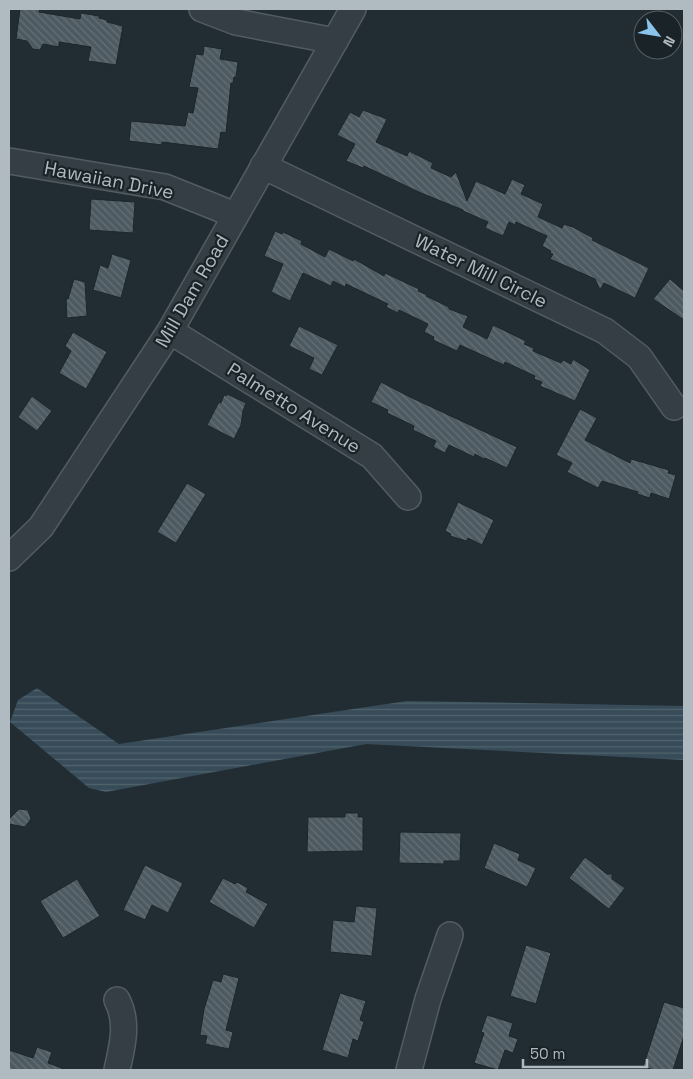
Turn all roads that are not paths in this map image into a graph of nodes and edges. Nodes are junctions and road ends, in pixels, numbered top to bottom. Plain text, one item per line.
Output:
1 (202, 9) edge
2 (353, 9) edge
3 (334, 42) junction
4 (9, 161) edge
5 (263, 166) junction
6 (235, 216) junction
7 (170, 331) junction
8 (674, 407) dead end
9 (408, 497) dead end
10 (9, 558) edge
11 (450, 935) dead end
12 (117, 1000) dead end
13 (117, 1070) edge
14 (409, 1070) edge

1 - 3 street
2 - 3 street, Mill Dam Road
3 - 5 street, Mill Dam Road
4 - 6 street, Hawaiian Drive
5 - 6 street, Mill Dam Road
5 - 8 street, Water Mill Circle
6 - 7 street, Mill Dam Road
7 - 9 street, Palmetto Avenue
7 - 10 street, Mill Dam Road
11 - 14 street
12 - 13 street

